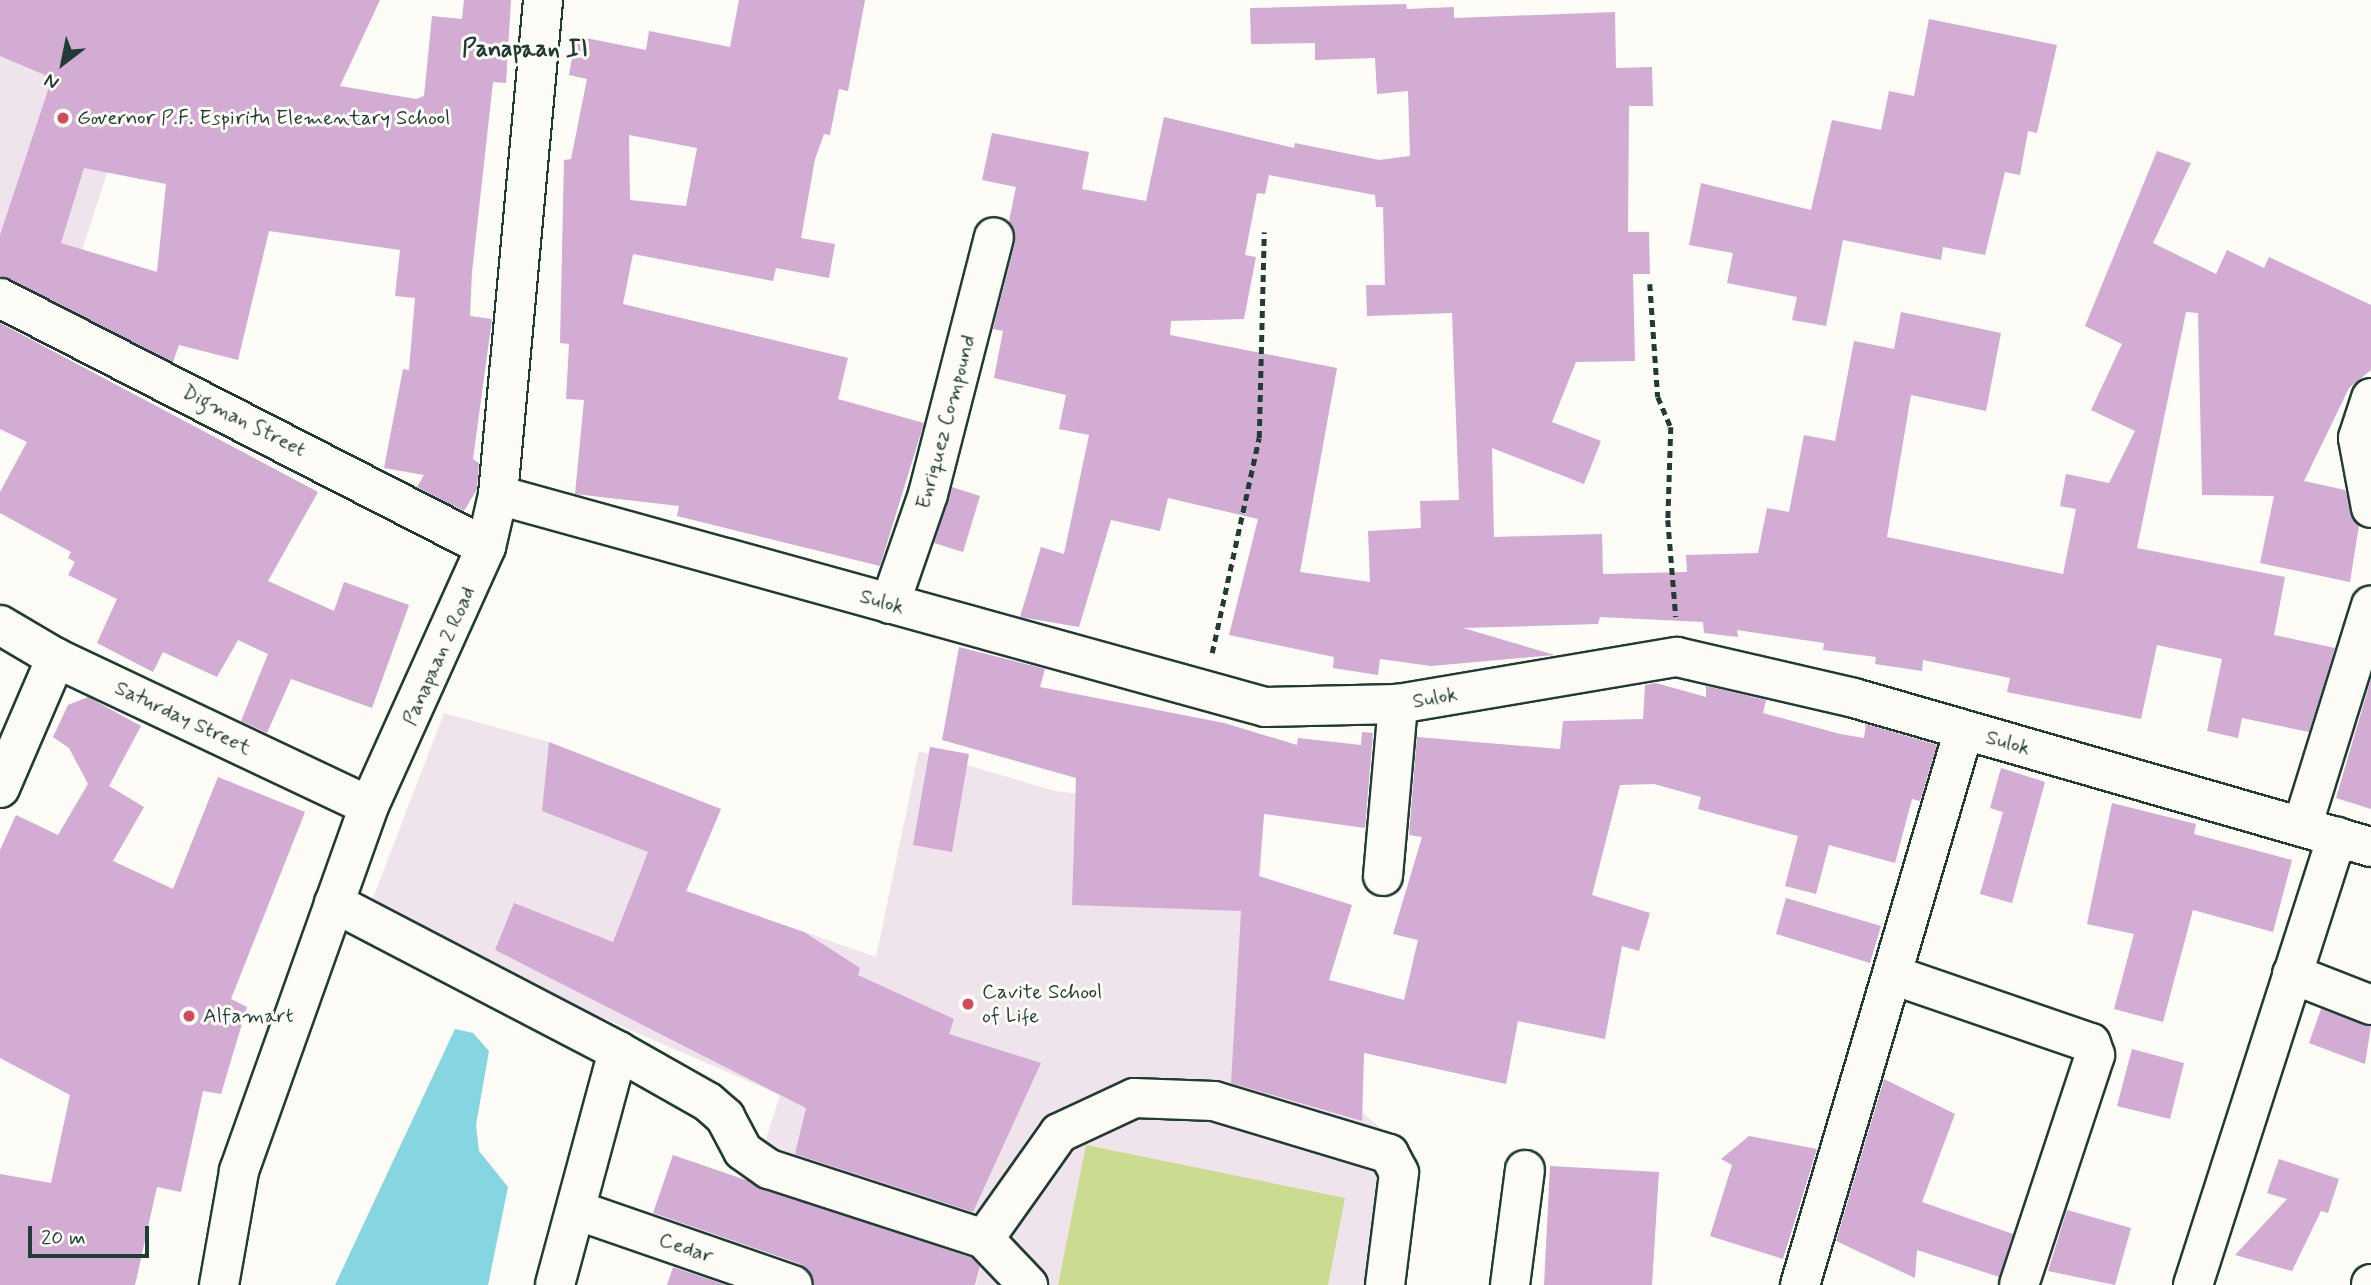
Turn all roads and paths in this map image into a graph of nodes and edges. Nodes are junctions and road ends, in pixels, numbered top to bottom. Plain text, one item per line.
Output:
1 (542, 0) edge
2 (1264, 232) dead end
3 (994, 237) dead end
4 (1650, 284) dead end
5 (0, 298) edge
6 (2371, 398) edge
7 (498, 495) junction
8 (2371, 508) edge
9 (486, 547) junction
10 (890, 604) junction
11 (2371, 606) edge
12 (0, 625) edge
13 (1677, 657) junction
14 (56, 658) junction
15 (1204, 690) junction
16 (1398, 704) junction
17 (1964, 730) junction
18 (0, 788) edge
19 (369, 806) junction
20 (2337, 837) edge
21 (1383, 876) dead end
22 (334, 903) junction
23 (2292, 974) junction
24 (1893, 975) junction
25 (2371, 1005) edge
26 (618, 1051) junction
27 (1525, 1170) dead end
28 (579, 1211) junction
29 (984, 1240) junction
30 (219, 1285) edge
31 (555, 1285) edge
32 (793, 1285) edge
33 (1028, 1285) edge
34 (1385, 1285) edge
35 (1510, 1285) edge
36 (1800, 1285) edge
37 (2019, 1285) edge
38 (2193, 1285) edge

1 - 7 street, Panapaan 2 Road
2 - 15 path
3 - 10 street, Enriquez Compound
4 - 13 path
5 - 9 street, Digman Street
6 - 8 street
7 - 9 street, Panapaan 2 Road
7 - 10 street, Sulok
9 - 19 street, Panapaan 2 Road
10 - 15 street, Sulok
11 - 20 street
12 - 14 street, Saturday Street
13 - 16 street, Sulok
13 - 17 street, Sulok
14 - 18 street
14 - 19 street, Saturday Street
15 - 16 street, Sulok
16 - 21 street
17 - 20 street, Sulok
17 - 24 street
19 - 22 street, Panapaan 2 Road
20 - 23 street
22 - 26 street
22 - 30 street, Panapaan 2 Road
23 - 25 street
23 - 38 street
24 - 36 street
24 - 37 street
26 - 28 street
26 - 29 street
27 - 35 street
28 - 31 street
28 - 32 street, Cedar
29 - 33 street
29 - 34 street

